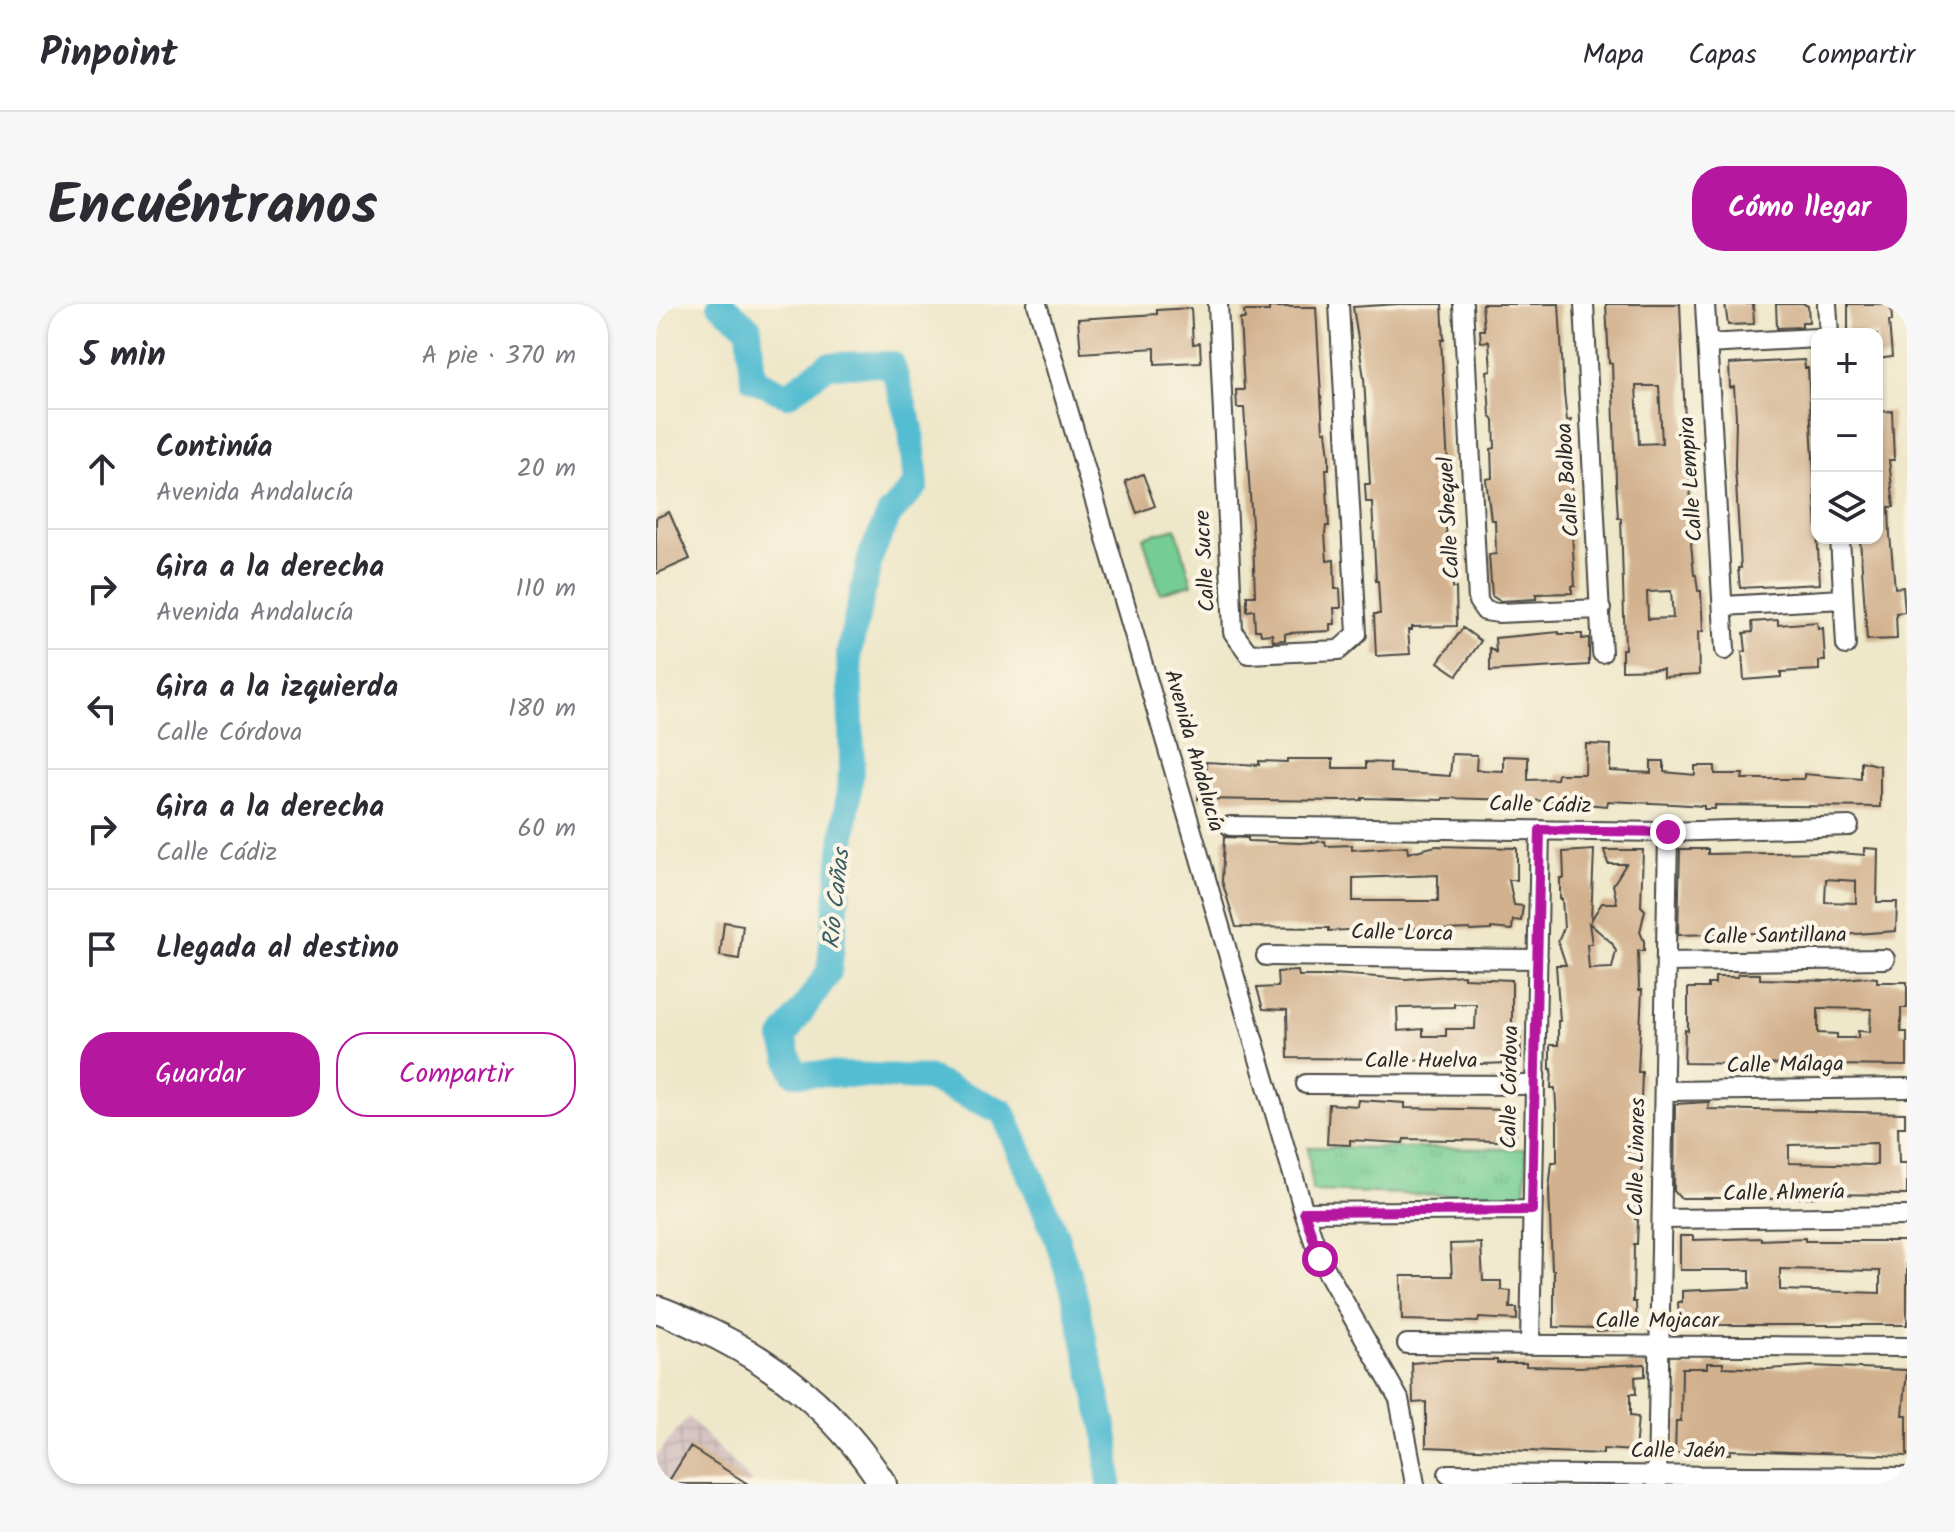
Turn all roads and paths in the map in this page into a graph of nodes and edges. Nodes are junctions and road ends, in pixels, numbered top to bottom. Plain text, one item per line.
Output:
1 (1037, 304) edge
2 (1218, 304) edge
3 (1339, 304) edge
4 (1463, 304) edge
5 (1584, 304) edge
6 (1705, 304) edge
7 (1827, 304) edge
8 (1829, 328) edge
9 (1811, 338) edge
10 (1707, 344) junction
11 (1840, 544) edge
12 (1842, 599) junction
13 (1724, 606) junction
14 (1601, 609) junction
15 (1846, 645) dead end
16 (1725, 650) dead end
17 (1602, 653) dead end
18 (1230, 826) dead end
19 (1849, 826) dead end
20 (1540, 830) junction
21 (1668, 832) junction
22 (1266, 956) dead end
23 (1538, 959) junction
24 (1885, 959) dead end
25 (1666, 962) junction
26 (1306, 1084) dead end
27 (1535, 1085) junction
28 (1907, 1088) edge
29 (1664, 1091) junction
30 (1532, 1210) junction
31 (1304, 1212) junction
32 (1907, 1216) edge
33 (1662, 1219) junction
34 (656, 1309) edge
35 (1407, 1344) dead end
36 (1530, 1344) junction
37 (1659, 1345) junction
38 (1907, 1347) edge
39 (1448, 1474) dead end
40 (1907, 1477) edge
41 (1657, 1480) edge
42 (883, 1484) edge
43 (1415, 1484) edge

1 - 31 street, Avenida Andalucía
2 - 3 street, Calle Sucre
4 - 14 street, Calle Shequel
5 - 14 street, Calle Balboa
6 - 10 street, Calle Lempira
7 - 8 street
9 - 10 street
10 - 13 street, Calle Lempira
11 - 12 street
12 - 13 street
12 - 15 street
13 - 16 street, Calle Lempira
14 - 17 street, Calle Balboa
18 - 20 street, Calle Cádiz
19 - 21 street, Calle Cádiz
20 - 21 street, Calle Cádiz
20 - 23 street, Calle Córdova
21 - 25 street, Calle Linares
22 - 23 street, Calle Lorca
23 - 27 street, Calle Córdova
24 - 25 street, Calle Santillana
25 - 29 street, Calle Linares
26 - 27 street, Calle Huelva
27 - 30 street, Calle Córdova
28 - 29 street, Calle Málaga
29 - 33 street, Calle Linares
30 - 31 street
30 - 36 street, Calle Córdova
31 - 43 street, Avenida Andalucía
32 - 33 street, Calle Almería
33 - 37 street, Calle Linares
34 - 42 highway
35 - 36 street, Calle Mojacar
36 - 37 street, Calle Mojacar
37 - 38 street, Calle Mojacar
37 - 41 street, Calle Linares
39 - 41 street, Calle Jaén
40 - 41 street, Calle Jaén

